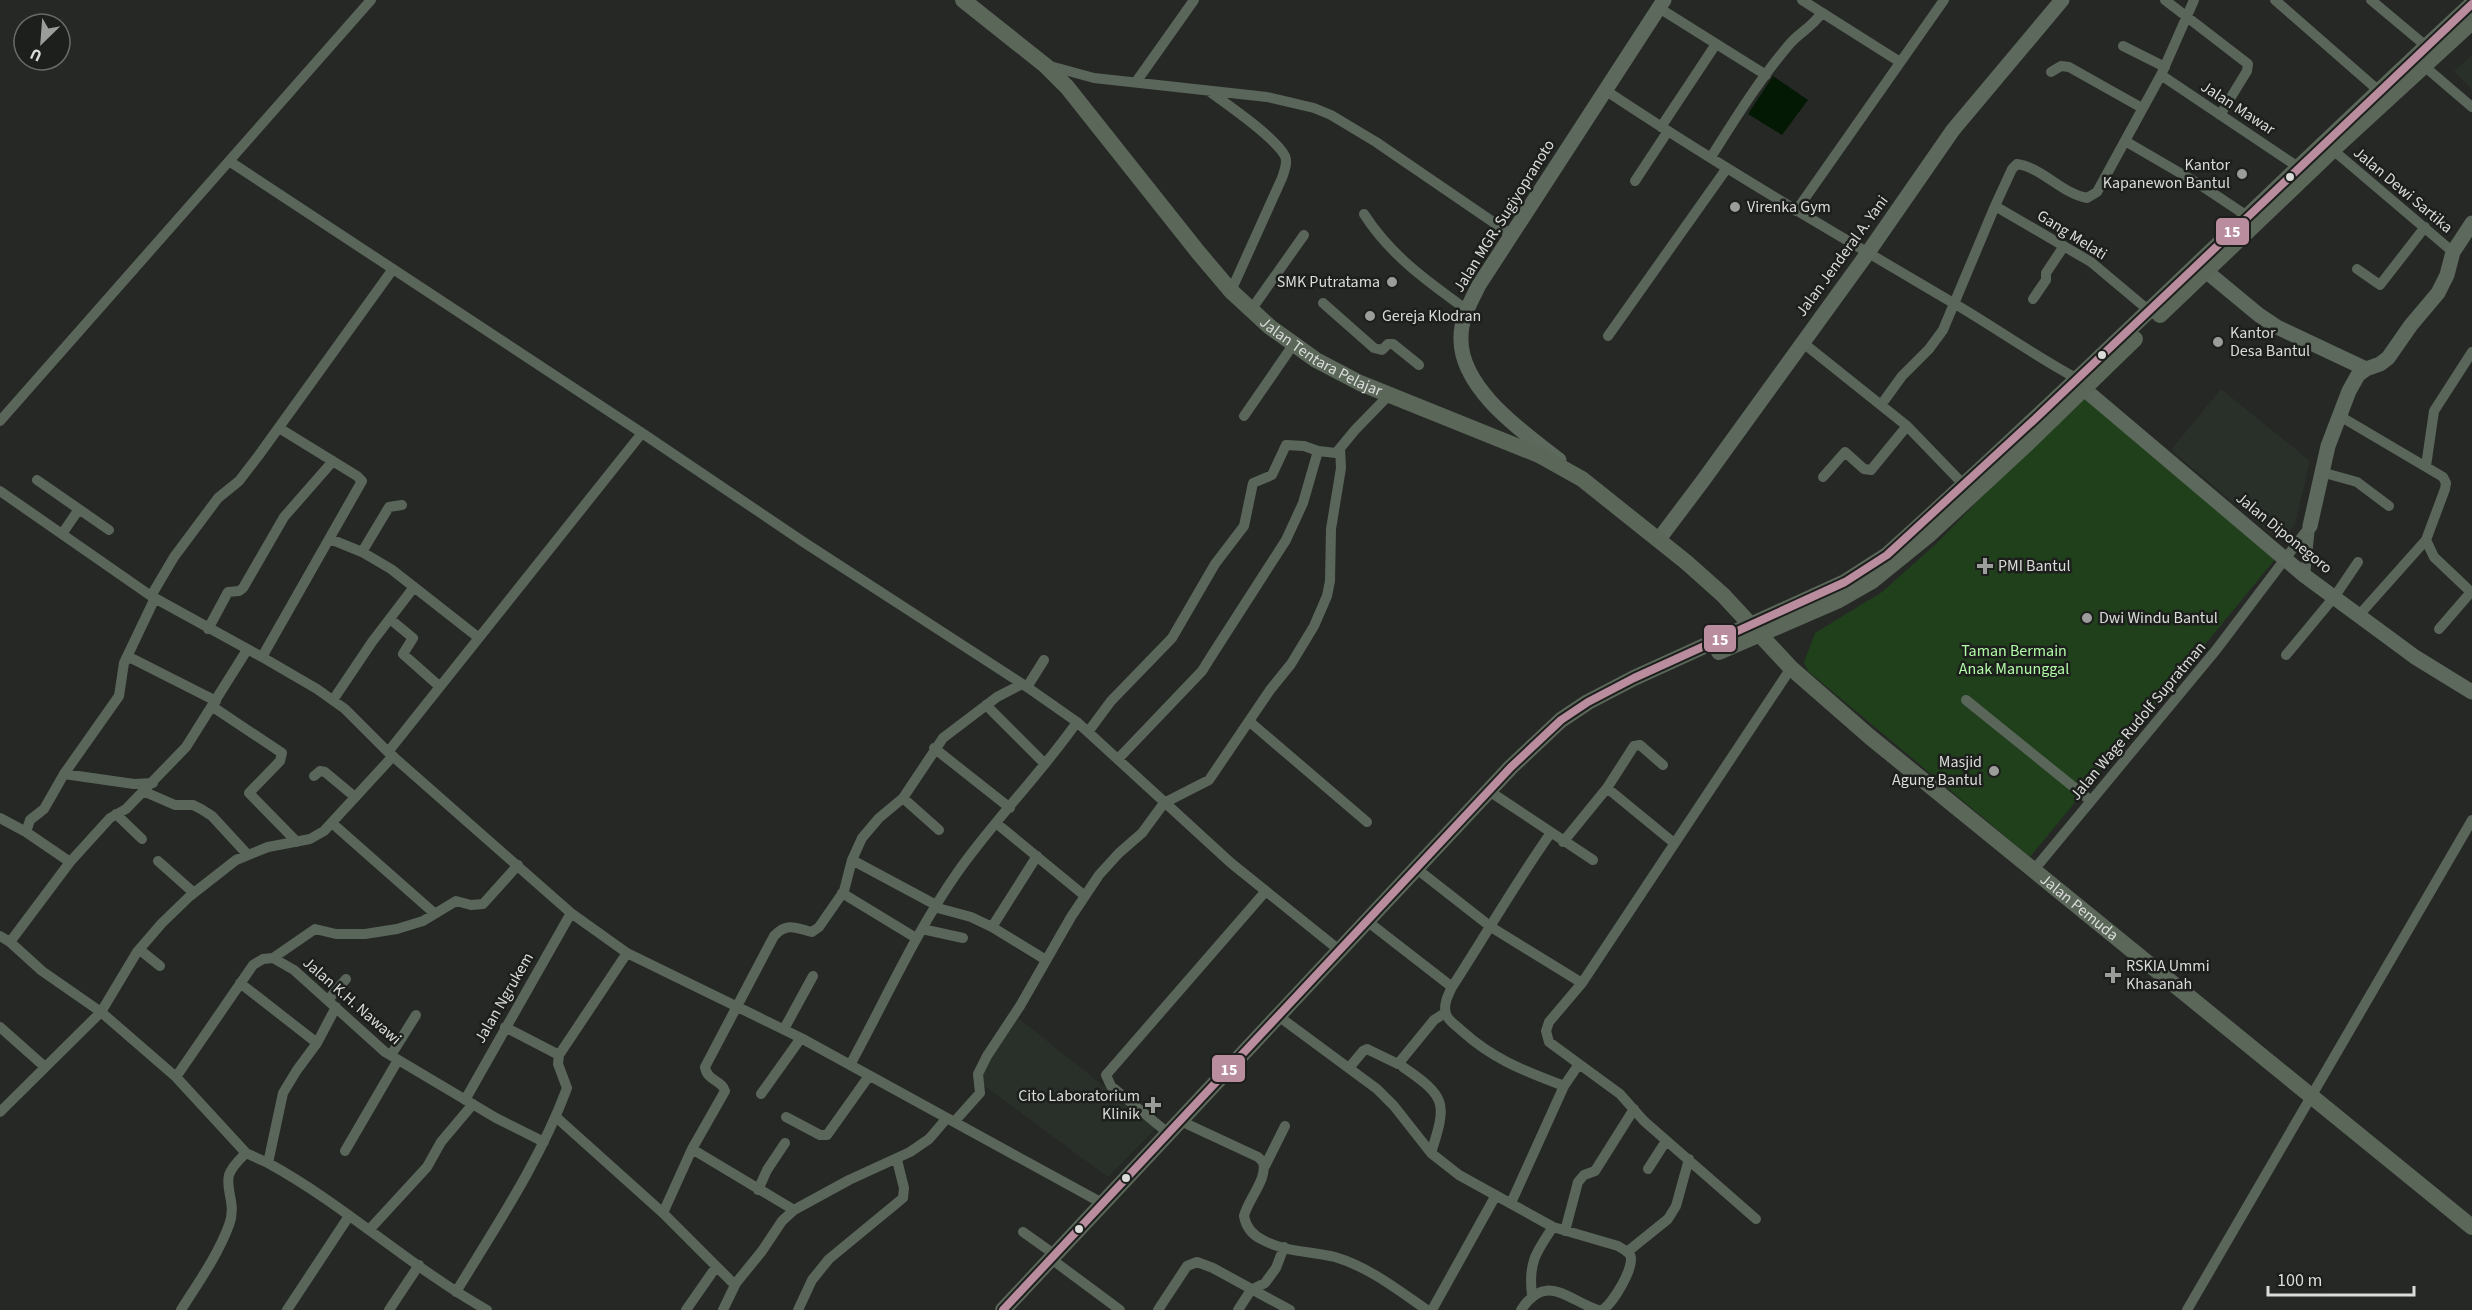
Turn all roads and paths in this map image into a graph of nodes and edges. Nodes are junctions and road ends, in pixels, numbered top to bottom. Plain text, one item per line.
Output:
1 (371, 0) edge
2 (963, 0) edge
3 (1194, 0) edge
4 (1802, 0) edge
5 (1944, 0) edge
6 (2062, 0) edge
7 (2165, 0) edge
8 (2194, 0) edge
9 (2275, 0) edge
10 (2371, 0) edge
11 (1661, 4) edge
12 (2472, 4) edge
13 (1821, 14) junction
14 (2186, 18) junction
15 (2472, 22) edge
16 (1716, 44) junction
17 (2123, 46) dead end
18 (2426, 46) junction
19 (1900, 62) junction
20 (1046, 66) junction
21 (2424, 66) junction
22 (2163, 71) junction
23 (2051, 72) dead end
24 (1766, 75) junction
25 (1136, 82) junction
26 (1207, 90) junction
27 (1605, 90) junction
28 (2379, 91) junction
29 (2472, 107) edge
30 (2142, 108) junction
31 (2220, 115) junction
32 (1664, 129) junction
33 (2338, 140) junction
34 (2125, 141) junction
35 (1711, 157) junction
36 (229, 161) junction
37 (2298, 167) junction
38 (1727, 168) junction
39 (1635, 181) dead end
40 (1995, 206) junction
41 (1796, 211) junction
42 (1364, 214) dead end
43 (2247, 216) junction
44 (2472, 224) edge
45 (2425, 227) junction
46 (1512, 235) junction
47 (1304, 236) dead end
48 (2064, 246) junction
49 (2453, 252) junction
50 (1867, 254) junction
51 (393, 269) junction
52 (2357, 269) dead end
53 (2207, 272) junction
54 (1231, 291) junction
55 (2033, 298) dead end
56 (1323, 303) dead end
57 (1955, 304) junction
58 (1251, 310) junction
59 (1467, 310) junction
60 (2153, 314) junction
61 (1608, 336) dead end
62 (1802, 342) junction
63 (1293, 345) junction
64 (2472, 352) edge
65 (1419, 365) dead end
66 (2366, 369) junction
67 (2080, 384) junction
68 (1388, 396) junction
69 (1881, 405) junction
70 (2338, 415) junction
71 (1244, 416) dead end
72 (0, 421) edge
73 (1907, 426) junction
74 (279, 428) junction
75 (642, 433) junction
76 (1340, 448) junction
77 (1318, 451) junction
78 (333, 461) junction
79 (2426, 466) junction
80 (2321, 472) junction
81 (1823, 477) dead end
82 (37, 480) dead end
83 (1964, 485) junction
84 (0, 491) edge
85 (1599, 491) junction
86 (402, 505) dead end
87 (2389, 506) dead end
88 (79, 509) junction
89 (2310, 526) junction
90 (109, 530) dead end
91 (62, 534) junction
92 (330, 539) junction
93 (1659, 539) junction
94 (2426, 540) junction
95 (362, 552) junction
96 (2286, 560) junction
97 (2358, 562) dead end
98 (2305, 576) junction
99 (414, 587) junction
100 (2471, 593) edge
101 (2335, 596) junction
102 (153, 597) junction
103 (2360, 614) junction
104 (390, 620) junction
105 (208, 629) junction
106 (1753, 629) junction
107 (2439, 629) dead end
108 (479, 638) junction
109 (247, 650) junction
110 (2286, 655) dead end
111 (262, 657) junction
112 (126, 658) junction
113 (1044, 660) dead end
114 (1791, 668) junction
115 (439, 686) junction
116 (1025, 686) junction
117 (2472, 692) edge
118 (333, 700) junction
119 (1966, 700) dead end
120 (214, 704) junction
121 (986, 705) junction
122 (1077, 722) junction
123 (1250, 722) junction
124 (1089, 732) junction
125 (934, 748) junction
126 (390, 754) junction
127 (1118, 759) junction
128 (1045, 764) junction
129 (1663, 765) dead end
130 (64, 774) junction
131 (314, 776) dead end
132 (149, 787) junction
133 (1607, 788) junction
134 (1495, 795) junction
135 (356, 797) junction
136 (903, 798) junction
137 (2091, 801) junction
138 (1164, 803) junction
139 (1010, 808) junction
140 (116, 814) junction
141 (0, 818) edge
142 (2472, 820) edge
143 (1367, 822) dead end
144 (332, 823) junction
145 (996, 823) junction
146 (939, 830) dead end
147 (26, 832) junction
148 (1550, 834) junction
149 (142, 839) dead end
150 (297, 842) junction
151 (1563, 842) junction
152 (1674, 843) junction
153 (247, 854) junction
154 (1037, 856) junction
155 (852, 860) junction
156 (1593, 860) dead end
157 (158, 861) dead end
158 (70, 862) junction
159 (518, 865) junction
160 (2033, 871) junction
161 (1422, 873) junction
162 (1265, 892) junction
163 (194, 893) junction
164 (842, 893) junction
165 (1085, 896) junction
166 (935, 906) junction
167 (434, 913) junction
168 (571, 913) junction
169 (1370, 923) junction
170 (992, 927) junction
171 (1491, 927) junction
172 (919, 933) junction
173 (963, 938) dead end
174 (5, 939) edge
175 (140, 950) junction
176 (1339, 950) junction
177 (627, 953) junction
178 (273, 958) junction
179 (1046, 960) junction
180 (160, 966) dead end
181 (813, 976) dead end
182 (346, 980) dead end
183 (240, 983) junction
184 (1582, 983) junction
185 (1452, 987) junction
186 (332, 1004) junction
187 (738, 1005) junction
188 (101, 1012) junction
189 (1445, 1013) junction
190 (416, 1015) dead end
191 (1285, 1021) junction
192 (505, 1027) junction
193 (0, 1028) edge
194 (784, 1029) junction
195 (801, 1038) junction
196 (317, 1043) junction
197 (559, 1055) junction
198 (395, 1058) junction
199 (1579, 1064) junction
200 (850, 1065) junction
201 (45, 1067) junction
202 (1403, 1067) dead end
203 (1349, 1068) junction
204 (869, 1076) junction
205 (176, 1077) junction
206 (1564, 1086) junction
207 (761, 1094) dead end
208 (2310, 1096) junction
209 (469, 1102) junction
210 (1634, 1109) junction
211 (0, 1112) edge
212 (556, 1117) junction
213 (786, 1117) dead end
214 (950, 1120) junction
215 (1187, 1124) junction
216 (1285, 1126) dead end
217 (1168, 1133) junction
218 (1666, 1141) junction
219 (544, 1142) junction
220 (786, 1143) dead end
221 (692, 1149) junction
222 (345, 1151) dead end
223 (246, 1153) junction
224 (1431, 1153) junction
225 (1689, 1159) junction
226 (897, 1160) junction
227 (268, 1163) junction
228 (1264, 1166) junction
229 (1648, 1169) dead end
230 (758, 1190) junction
231 (1496, 1195) junction
232 (1102, 1203) junction
233 (1511, 1203) junction
234 (794, 1210) junction
235 (663, 1213) junction
236 (349, 1216) junction
237 (1756, 1219) dead end
238 (1553, 1227) junction
239 (2472, 1227) edge
240 (369, 1230) junction
241 (1565, 1231) junction
242 (1023, 1232) dead end
243 (1284, 1248) junction
244 (1627, 1252) junction
245 (1056, 1259) junction
246 (419, 1265) junction
247 (716, 1267) junction
248 (737, 1282) junction
249 (1251, 1290) junction
250 (456, 1292) junction
251 (1532, 1295) junction
252 (181, 1310) edge
253 (288, 1310) edge
254 (389, 1310) edge
255 (487, 1310) edge
256 (686, 1310) edge
257 (723, 1310) edge
258 (798, 1310) edge
259 (1003, 1310) edge
260 (1015, 1310) edge
261 (1120, 1310) edge
262 (1158, 1310) edge
263 (1238, 1310) edge
264 (1290, 1310) edge
265 (1427, 1310) edge
266 (1432, 1310) edge
267 (1521, 1310) edge
268 (1600, 1310) edge
269 (2187, 1310) edge

1 - 36 street
2 - 20 main road, Jalan Tentara Pelajar
3 - 25 street
4 - 13 street
5 - 19 street
6 - 50 street, Jalan Jenderal A. Yani
7 - 14 street
8 - 14 street
9 - 28 street
10 - 18 street
11 - 16 street
11 - 27 street, Jalan MGR. Sugiyopranoto
12 - 18 main road
13 - 19 street
13 - 24 street
14 - 22 street
14 - 31 street
15 - 21 main road
16 - 24 street
16 - 32 street
17 - 22 street, Jalan Mawar
18 - 28 main road
19 - 41 street
20 - 25 street
20 - 54 main road, Jalan Tentara Pelajar
21 - 29 street
21 - 33 main road
22 - 30 street
22 - 31 street, Jalan Mawar
23 - 30 street
24 - 35 street
25 - 26 street
26 - 46 street
26 - 54 street
27 - 32 street
27 - 46 street, Jalan MGR. Sugiyopranoto
28 - 33 main road
30 - 34 street
31 - 37 street, Jalan Mawar
32 - 35 street
32 - 39 street
33 - 37 main road
33 - 45 street, Jalan Dewi Sartika
33 - 53 main road
34 - 40 street
34 - 43 street
35 - 38 street
36 - 51 street
36 - 72 street
37 - 43 main road
38 - 41 street
38 - 61 street
40 - 48 street, Gang Melati
40 - 57 street
41 - 50 street
42 - 59 street
43 - 60 main road
44 - 49 street
45 - 49 street, Jalan Dewi Sartika
45 - 52 street
46 - 59 street, Jalan MGR. Sugiyopranoto
47 - 58 street
48 - 55 street
48 - 60 street, Gang Melati
49 - 66 street
50 - 57 street
50 - 62 street, Jalan Jenderal A. Yani
51 - 74 street
51 - 75 street
53 - 60 main road
53 - 66 street
54 - 58 main road, Jalan Tentara Pelajar
56 - 65 street
57 - 67 street
57 - 69 street
58 - 63 main road, Jalan Tentara Pelajar
59 - 85 street, Jalan MGR. Sugiyopranoto
60 - 67 main road
62 - 69 street
62 - 93 street, Jalan Jenderal A. Yani
63 - 68 main road, Jalan Tentara Pelajar
63 - 71 street
64 - 79 street
66 - 70 street
67 - 83 main road
67 - 96 street, Jalan Diponegoro
67 - 106 main road
68 - 76 street
68 - 85 main road, Jalan Tentara Pelajar
69 - 73 street
70 - 79 street
70 - 80 street
73 - 81 street
73 - 83 street
74 - 78 street
74 - 102 street
75 - 108 street
75 - 116 street
76 - 77 street
76 - 123 street
77 - 124 street
77 - 127 street
78 - 92 street
78 - 105 street
79 - 94 street
80 - 87 street
80 - 89 street
82 - 88 street
83 - 106 main road
84 - 91 street
85 - 93 main road, Jalan Tentara Pelajar
86 - 95 street
88 - 90 street
88 - 91 street
89 - 96 street, Jalan Wage Rudolf Supratman
89 - 98 street
91 - 102 street
92 - 95 street
92 - 111 street
93 - 106 main road, Jalan Tentara Pelajar
94 - 100 street
94 - 103 street
95 - 99 street
96 - 98 street, Jalan Diponegoro
96 - 137 street, Jalan Wage Rudolf Supratman
97 - 101 street
98 - 101 street, Jalan Diponegoro
99 - 104 street
99 - 108 street
100 - 107 street
101 - 103 street, Jalan Diponegoro
101 - 110 street
102 - 105 street
102 - 112 street
103 - 117 street, Jalan Diponegoro
104 - 115 street
104 - 118 street
105 - 109 street
106 - 114 main road, Jalan Pemuda
106 - 134 main road
106 - 169 main road
108 - 115 street
109 - 111 street
109 - 120 street
111 - 118 street
112 - 120 street
112 - 130 street
113 - 116 street
114 - 152 street
114 - 160 main road, Jalan Pemuda
115 - 126 street
116 - 121 street
116 - 122 street
118 - 126 street
119 - 137 street
120 - 132 street
120 - 150 street
121 - 125 street
121 - 128 street
122 - 124 street
122 - 128 street
123 - 138 street
123 - 143 street
124 - 127 street
125 - 136 street
125 - 139 street
126 - 135 street
126 - 159 street
127 - 138 street
128 - 139 street
129 - 133 street
130 - 132 street
130 - 147 street
131 - 135 street
132 - 140 street
132 - 153 street
133 - 151 street
133 - 152 street
134 - 148 street
134 - 161 main road
135 - 144 street
136 - 146 street
136 - 155 street
137 - 160 street, Jalan Wage Rudolf Supratman
138 - 162 street
138 - 165 street
139 - 145 street
140 - 149 street
140 - 158 street
141 - 147 street
142 - 208 street
144 - 150 street
144 - 167 street
145 - 154 street
145 - 166 street
147 - 158 street
148 - 151 street
148 - 171 street
150 - 153 street
151 - 156 street
152 - 184 street
153 - 163 street
154 - 165 street
154 - 170 street
155 - 164 street
155 - 166 street
157 - 163 street
158 - 174 street
159 - 167 street
159 - 168 street
160 - 208 main road, Jalan Pemuda
161 - 169 main road
161 - 171 street
162 - 176 street
162 - 217 street
163 - 175 street
164 - 172 street
164 - 187 street
165 - 179 street
166 - 170 street
166 - 172 street
167 - 178 street
168 - 177 street
168 - 192 street, Jalan Ngrukem
169 - 176 main road
169 - 185 street
169 - 191 main road
170 - 179 street
171 - 184 street
171 - 185 street
172 - 173 street
172 - 200 street
174 - 188 street
175 - 180 street
175 - 188 street
176 - 217 main road
177 - 187 street
177 - 197 street
178 - 183 street
178 - 186 street, Jalan K.H. Nawawi
179 - 214 street
181 - 194 street
182 - 186 street
183 - 196 street
183 - 205 street
184 - 199 street
185 - 189 street
186 - 196 street
186 - 198 street, Jalan K.H. Nawawi
187 - 194 street
187 - 221 street
188 - 201 street
188 - 205 street
189 - 203 street
189 - 206 street
190 - 198 street
191 - 203 street
191 - 215 main road
192 - 197 street
192 - 209 street, Jalan Ngrukem
193 - 201 street
194 - 195 street
195 - 200 street
195 - 207 street
196 - 227 street
197 - 212 street
198 - 209 street, Jalan K.H. Nawawi
198 - 222 street
199 - 206 street
199 - 210 street
200 - 204 street
201 - 211 street
202 - 224 street
203 - 224 street
204 - 213 street
204 - 214 street
205 - 223 street
206 - 233 street
208 - 239 main road, Jalan Pemuda
208 - 269 street
209 - 219 street, Jalan K.H. Nawawi
209 - 240 street
210 - 218 street
210 - 241 street
212 - 219 street
212 - 235 street
214 - 226 street
214 - 232 street
215 - 228 street
215 - 245 main road
216 - 228 street
217 - 232 main road
218 - 225 street
218 - 229 street
219 - 250 street
220 - 230 street
221 - 230 street
221 - 235 street
223 - 227 street
223 - 252 street
224 - 231 street
225 - 237 street
225 - 244 street
226 - 234 street
226 - 258 street
227 - 236 street
228 - 243 street
230 - 234 street
231 - 233 street
231 - 266 street
232 - 245 main road
233 - 238 street
234 - 248 street
235 - 247 street
236 - 240 street
236 - 253 street
238 - 241 street
238 - 251 street
240 - 246 street
241 - 244 street
242 - 245 street
243 - 249 street
243 - 265 street
244 - 268 street
245 - 259 main road
245 - 260 main road
245 - 261 street
246 - 250 street
246 - 254 street
247 - 248 street
247 - 256 street
248 - 257 street
249 - 262 street
249 - 263 street
249 - 264 street
250 - 255 street
251 - 267 street
251 - 268 street

